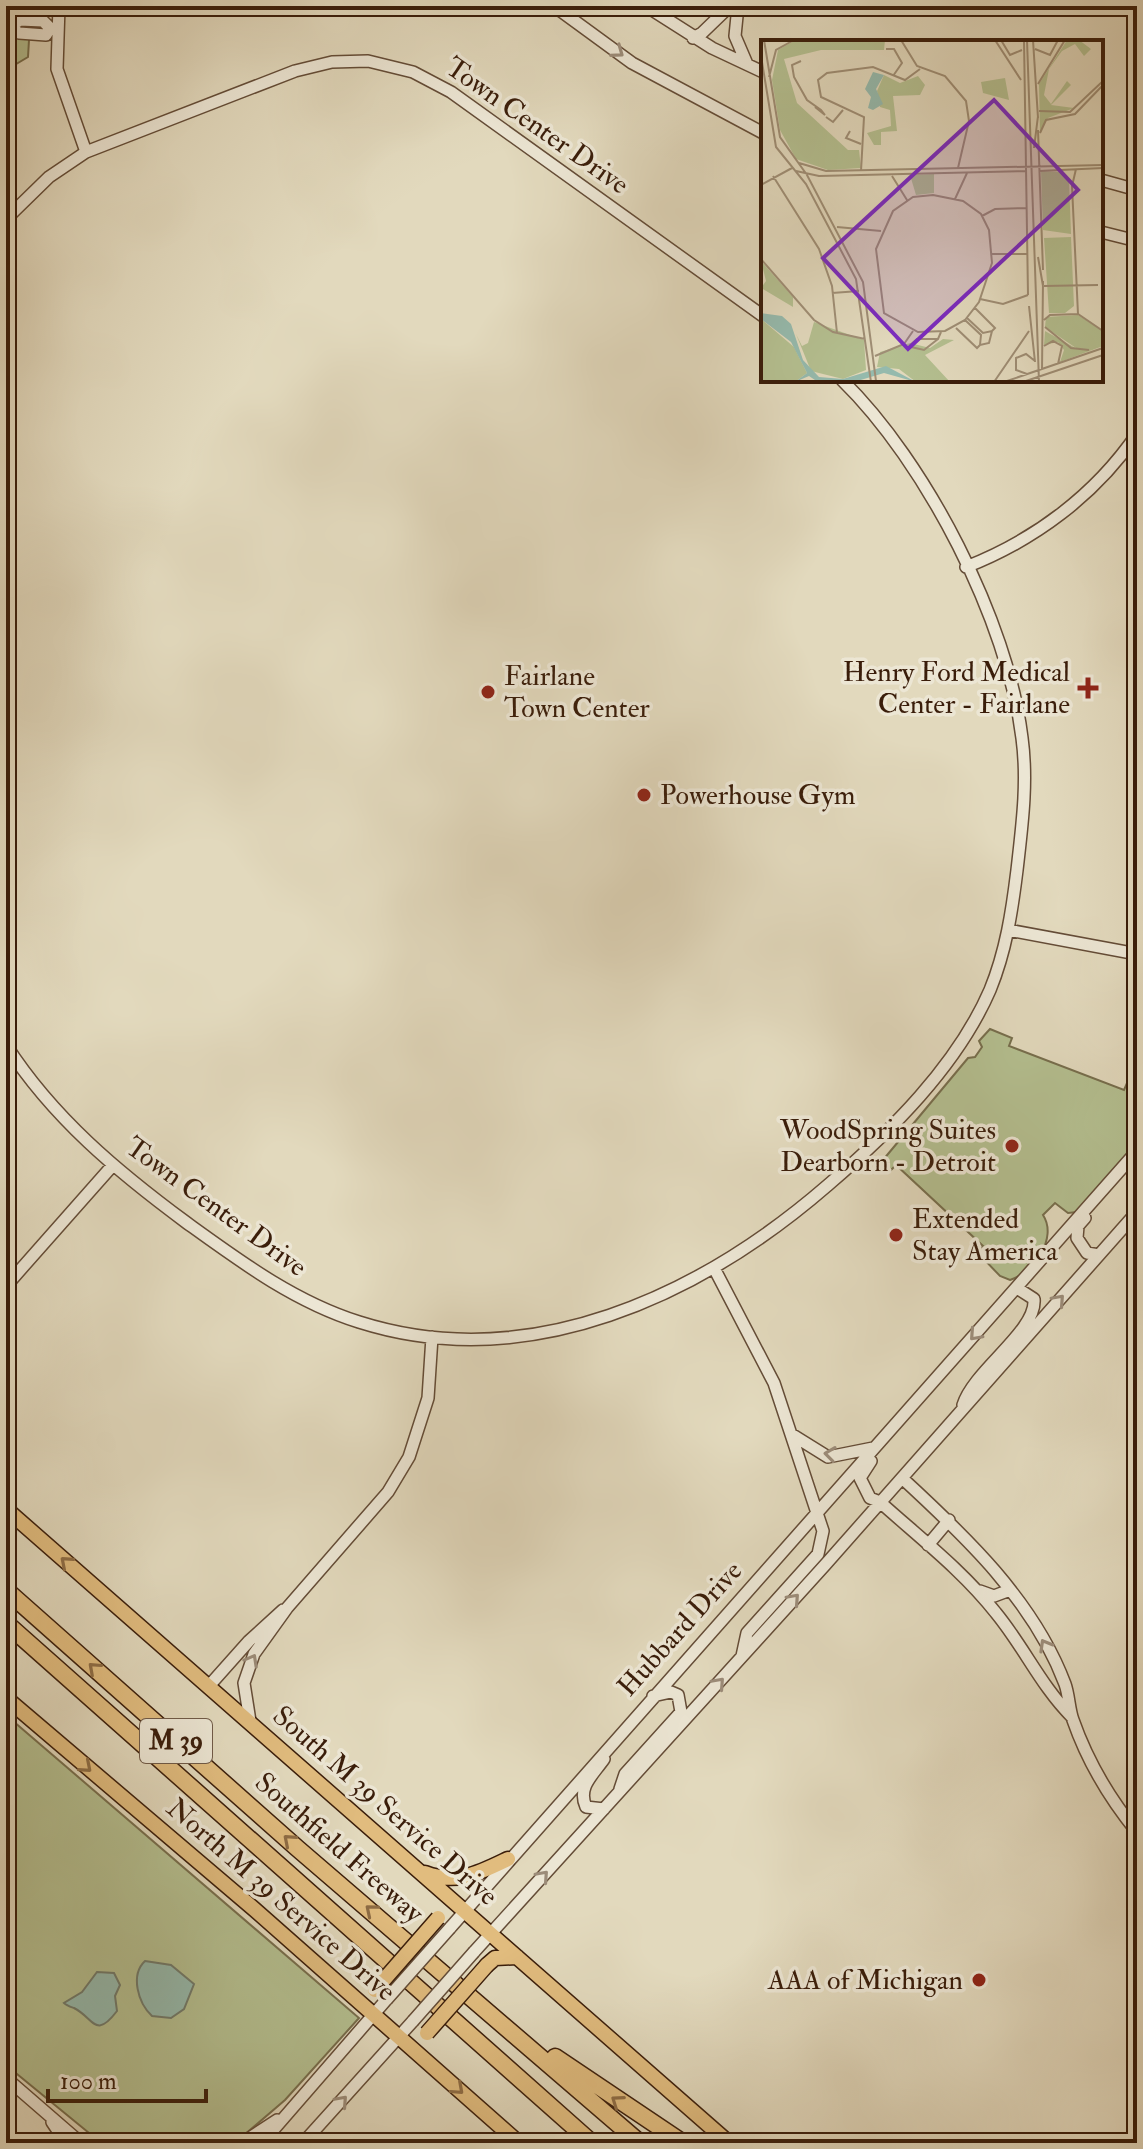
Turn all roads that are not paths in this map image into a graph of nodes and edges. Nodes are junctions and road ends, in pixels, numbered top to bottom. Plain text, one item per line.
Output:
1 (59, 6) edge
2 (554, 6) edge
3 (646, 6) edge
4 (730, 6) edge
5 (738, 6) edge
6 (8, 28) edge
7 (54, 28) junction
8 (693, 38) junction
9 (747, 64) junction
10 (761, 71) edge
11 (6, 102) edge
12 (6, 122) edge
13 (761, 132) edge
14 (86, 152) junction
15 (1103, 181) edge
16 (1137, 190) edge
17 (6, 219) edge
18 (1103, 233) edge
19 (1135, 241) edge
20 (761, 315) edge
21 (844, 382) edge
22 (1137, 434) edge
23 (966, 567) junction
24 (1008, 930) junction
25 (1137, 954) edge
26 (6, 1045) edge
27 (1137, 1151) edge
28 (113, 1165) junction
29 (1117, 1173) junction
30 (1137, 1212) edge
31 (1099, 1255) junction
32 (714, 1268) junction
33 (6, 1286) edge
34 (1017, 1288) junction
35 (432, 1337) junction
36 (951, 1362) junction
37 (962, 1409) junction
38 (791, 1434) junction
39 (874, 1448) junction
40 (902, 1478) junction
41 (880, 1502) junction
42 (6, 1509) edge
43 (816, 1513) junction
44 (949, 1520) junction
45 (928, 1545) junction
46 (6, 1590) edge
47 (976, 1590) junction
48 (1010, 1590) junction
49 (287, 1608) junction
50 (1031, 1622) junction
51 (6, 1623) edge
52 (1012, 1633) junction
53 (742, 1657) junction
54 (208, 1687) junction
55 (652, 1696) junction
56 (6, 1698) edge
57 (1072, 1717) junction
58 (250, 1721) junction
59 (610, 1743) junction
60 (619, 1793) junction
61 (604, 1809) junction
62 (1137, 1832) edge
63 (508, 1859) junction
64 (420, 1871) junction
65 (438, 1886) junction
66 (465, 1911) junction
67 (444, 1923) junction
68 (491, 1934) junction
69 (517, 1957) junction
70 (381, 1994) junction
71 (353, 1995) junction
72 (374, 2014) junction
73 (516, 2033) junction
74 (400, 2036) junction
75 (429, 2063) junction
76 (6, 2078) edge
77 (544, 2102) junction
78 (291, 2111) junction
79 (67, 2137) edge
80 (81, 2143) edge
81 (91, 2143) edge
82 (242, 2143) edge
83 (262, 2143) edge
84 (303, 2143) edge
85 (519, 2143) edge
86 (577, 2143) edge
87 (592, 2143) edge
88 (640, 2143) edge
89 (683, 2143) edge
90 (729, 2143) edge

1 - 7 street
2 -> 13 street
3 - 8 street
4 - 8 street
5 - 9 street
6 - 7 street
7 - 14 street
8 - 9 street
9 - 10 street
11 - 12 street
14 - 17 street, Town Center Drive
14 - 20 street, Town Center Drive
15 - 16 street
18 - 19 street
21 - 23 street, Town Center Drive
22 - 23 street
23 - 24 street, Town Center Drive
24 - 25 street
24 - 32 street, Town Center Drive
26 - 28 street, Town Center Drive
27 - 29 street, Hubbard Drive
28 - 33 street
28 - 35 street, Town Center Drive
29 - 31 street
29 - 34 street, Hubbard Drive
30 - 31 street
37 -> 31 street
32 - 35 street, Town Center Drive
32 - 38 street
34 -> 36 street, Hubbard Drive
34 - 37 street
35 - 49 street
36 - 39 street, Hubbard Drive
36 - 41 street
37 - 40 street
39 -> 38 street
38 - 43 street
39 - 43 street, Hubbard Drive
40 - 41 street
40 - 44 street
41 - 45 street
53 -> 41 street
54 -> 42 main road, South M 39 Service Drive
43 - 53 street
43 - 55 street, Hubbard Drive
44 - 45 street
44 - 48 street
45 - 47 street
73 -> 46 highway, Southfield Freeway / M 39
47 - 48 street
47 - 52 street
48 - 50 street
49 - 54 street
58 -> 49 street
50 - 52 street
57 -> 50 street
51 - 77 highway, Southfield Freeway / M 39
52 - 57 street
60 -> 53 street
54 - 58 main road, South M 39 Service Drive
55 - 59 street, Hubbard Drive
55 - 60 street
56 -> 71 main road, North M 39 Service Drive
57 - 62 street
58 - 64 main road, South M 39 Service Drive
59 - 61 street
59 - 63 street, Hubbard Drive
60 - 61 street
68 -> 61 street
63 - 64 main road
63 - 66 street, Hubbard Drive
64 - 65 main road, South M 39 Service Drive
65 - 66 main road, South M 39 Service Drive
65 - 67 main road
66 - 67 street, Hubbard Drive
66 - 68 main road, South M 39 Service Drive
67 - 70 main road, bridge
68 - 69 main road, South M 39 Service Drive
68 - 74 street, bridge
69 - 75 main road, bridge
69 - 90 main road, South M 39 Service Drive
70 - 71 main road
70 - 72 street
71 - 72 main road, North M 39 Service Drive
72 - 74 main road, North M 39 Service Drive
72 - 78 street
73 - 88 highway, Southfield Freeway / M 39
89 -> 73 highway
74 - 75 main road, North M 39 Service Drive
84 -> 74 street
75 -> 85 main road, North M 39 Service Drive
76 - 79 street
77 - 86 highway
77 - 87 highway, Southfield Freeway / M 39
78 - 82 street
78 - 83 street
79 - 80 street
79 - 81 street

